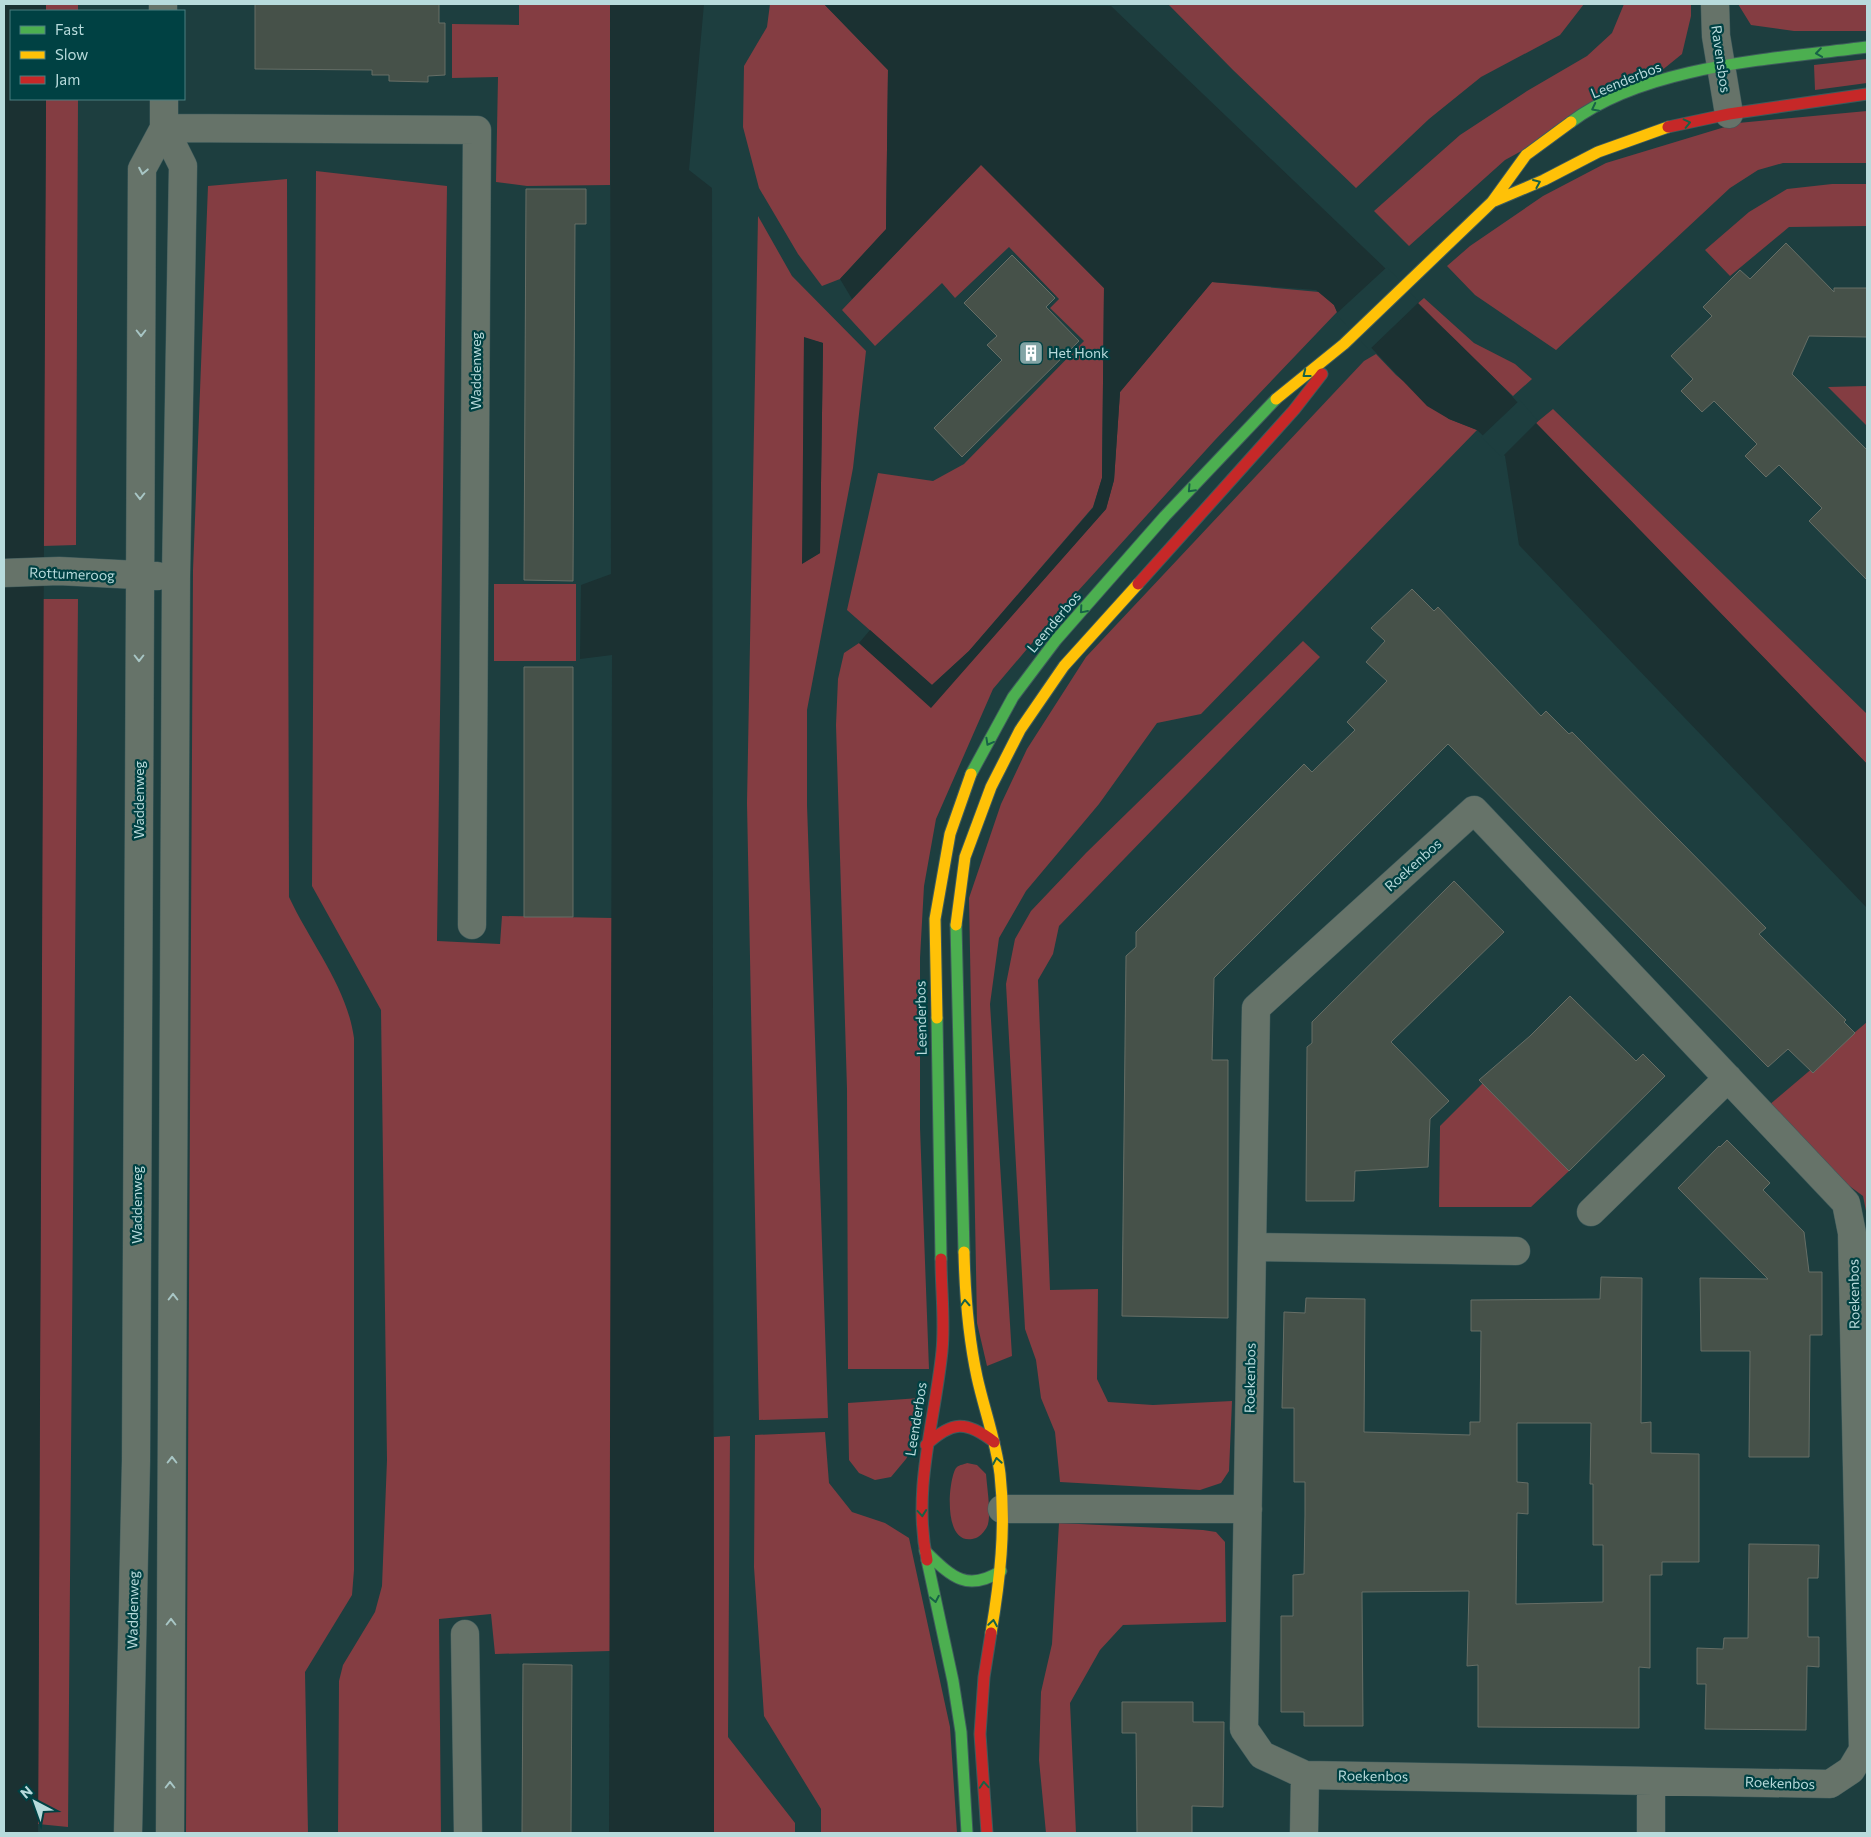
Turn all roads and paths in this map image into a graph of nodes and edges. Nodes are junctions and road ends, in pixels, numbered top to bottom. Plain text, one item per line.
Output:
1 (1715, 4) edge
2 (1867, 46) edge
3 (1721, 68) junction
4 (1867, 94) edge
5 (164, 100) edge
6 (1729, 114) junction
7 (164, 128) junction
8 (1492, 202) junction
9 (1344, 344) junction
10 (4, 573) edge
11 (139, 576) junction
12 (176, 576) junction
13 (472, 925) dead end
14 (1728, 1078) junction
15 (1591, 1212) dead end
16 (1253, 1247) junction
17 (1516, 1251) dead end
18 (994, 1442) junction
19 (926, 1445) junction
20 (1002, 1509) junction
21 (1248, 1509) junction
22 (925, 1551) junction
23 (1001, 1571) junction
24 (465, 1634) dead end
25 (1305, 1775) junction
26 (1651, 1781) junction
27 (128, 1833) edge
28 (170, 1833) edge
29 (468, 1833) edge
30 (967, 1833) edge
31 (987, 1833) edge
32 (1304, 1833) edge
33 (1651, 1833) edge

1 - 3 street, Ravensbos
2 -> 3 main road, Leenderbos
3 - 6 street, Ravensbos
3 -> 8 main road, Leenderbos
4 - 6 main road, Leenderbos
5 - 7 street, Waddenweg
8 -> 6 main road, Leenderbos
7 -> 11 street, Waddenweg
7 - 12 street, Waddenweg
7 - 13 street, Waddenweg
8 - 9 main road, Leenderbos
18 -> 9 main road, Leenderbos
9 -> 19 main road, Leenderbos
10 - 11 street, Rottumeroog
11 - 12 street
11 -> 27 street, Waddenweg
28 -> 12 street, Waddenweg
14 - 15 street
14 - 16 street, Roekenbos
14 - 26 street, Roekenbos
16 - 17 street
16 - 21 street, Roekenbos
18 - 19 main road
20 -> 18 main road, Leenderbos
19 -> 22 main road, Leenderbos
20 - 21 street
20 - 23 main road, Leenderbos
21 - 25 street, Roekenbos
22 - 23 main road
22 -> 30 main road, Leenderbos
31 -> 23 main road, Leenderbos
24 - 29 street
25 - 26 street, Roekenbos
25 - 32 street
26 - 33 street

